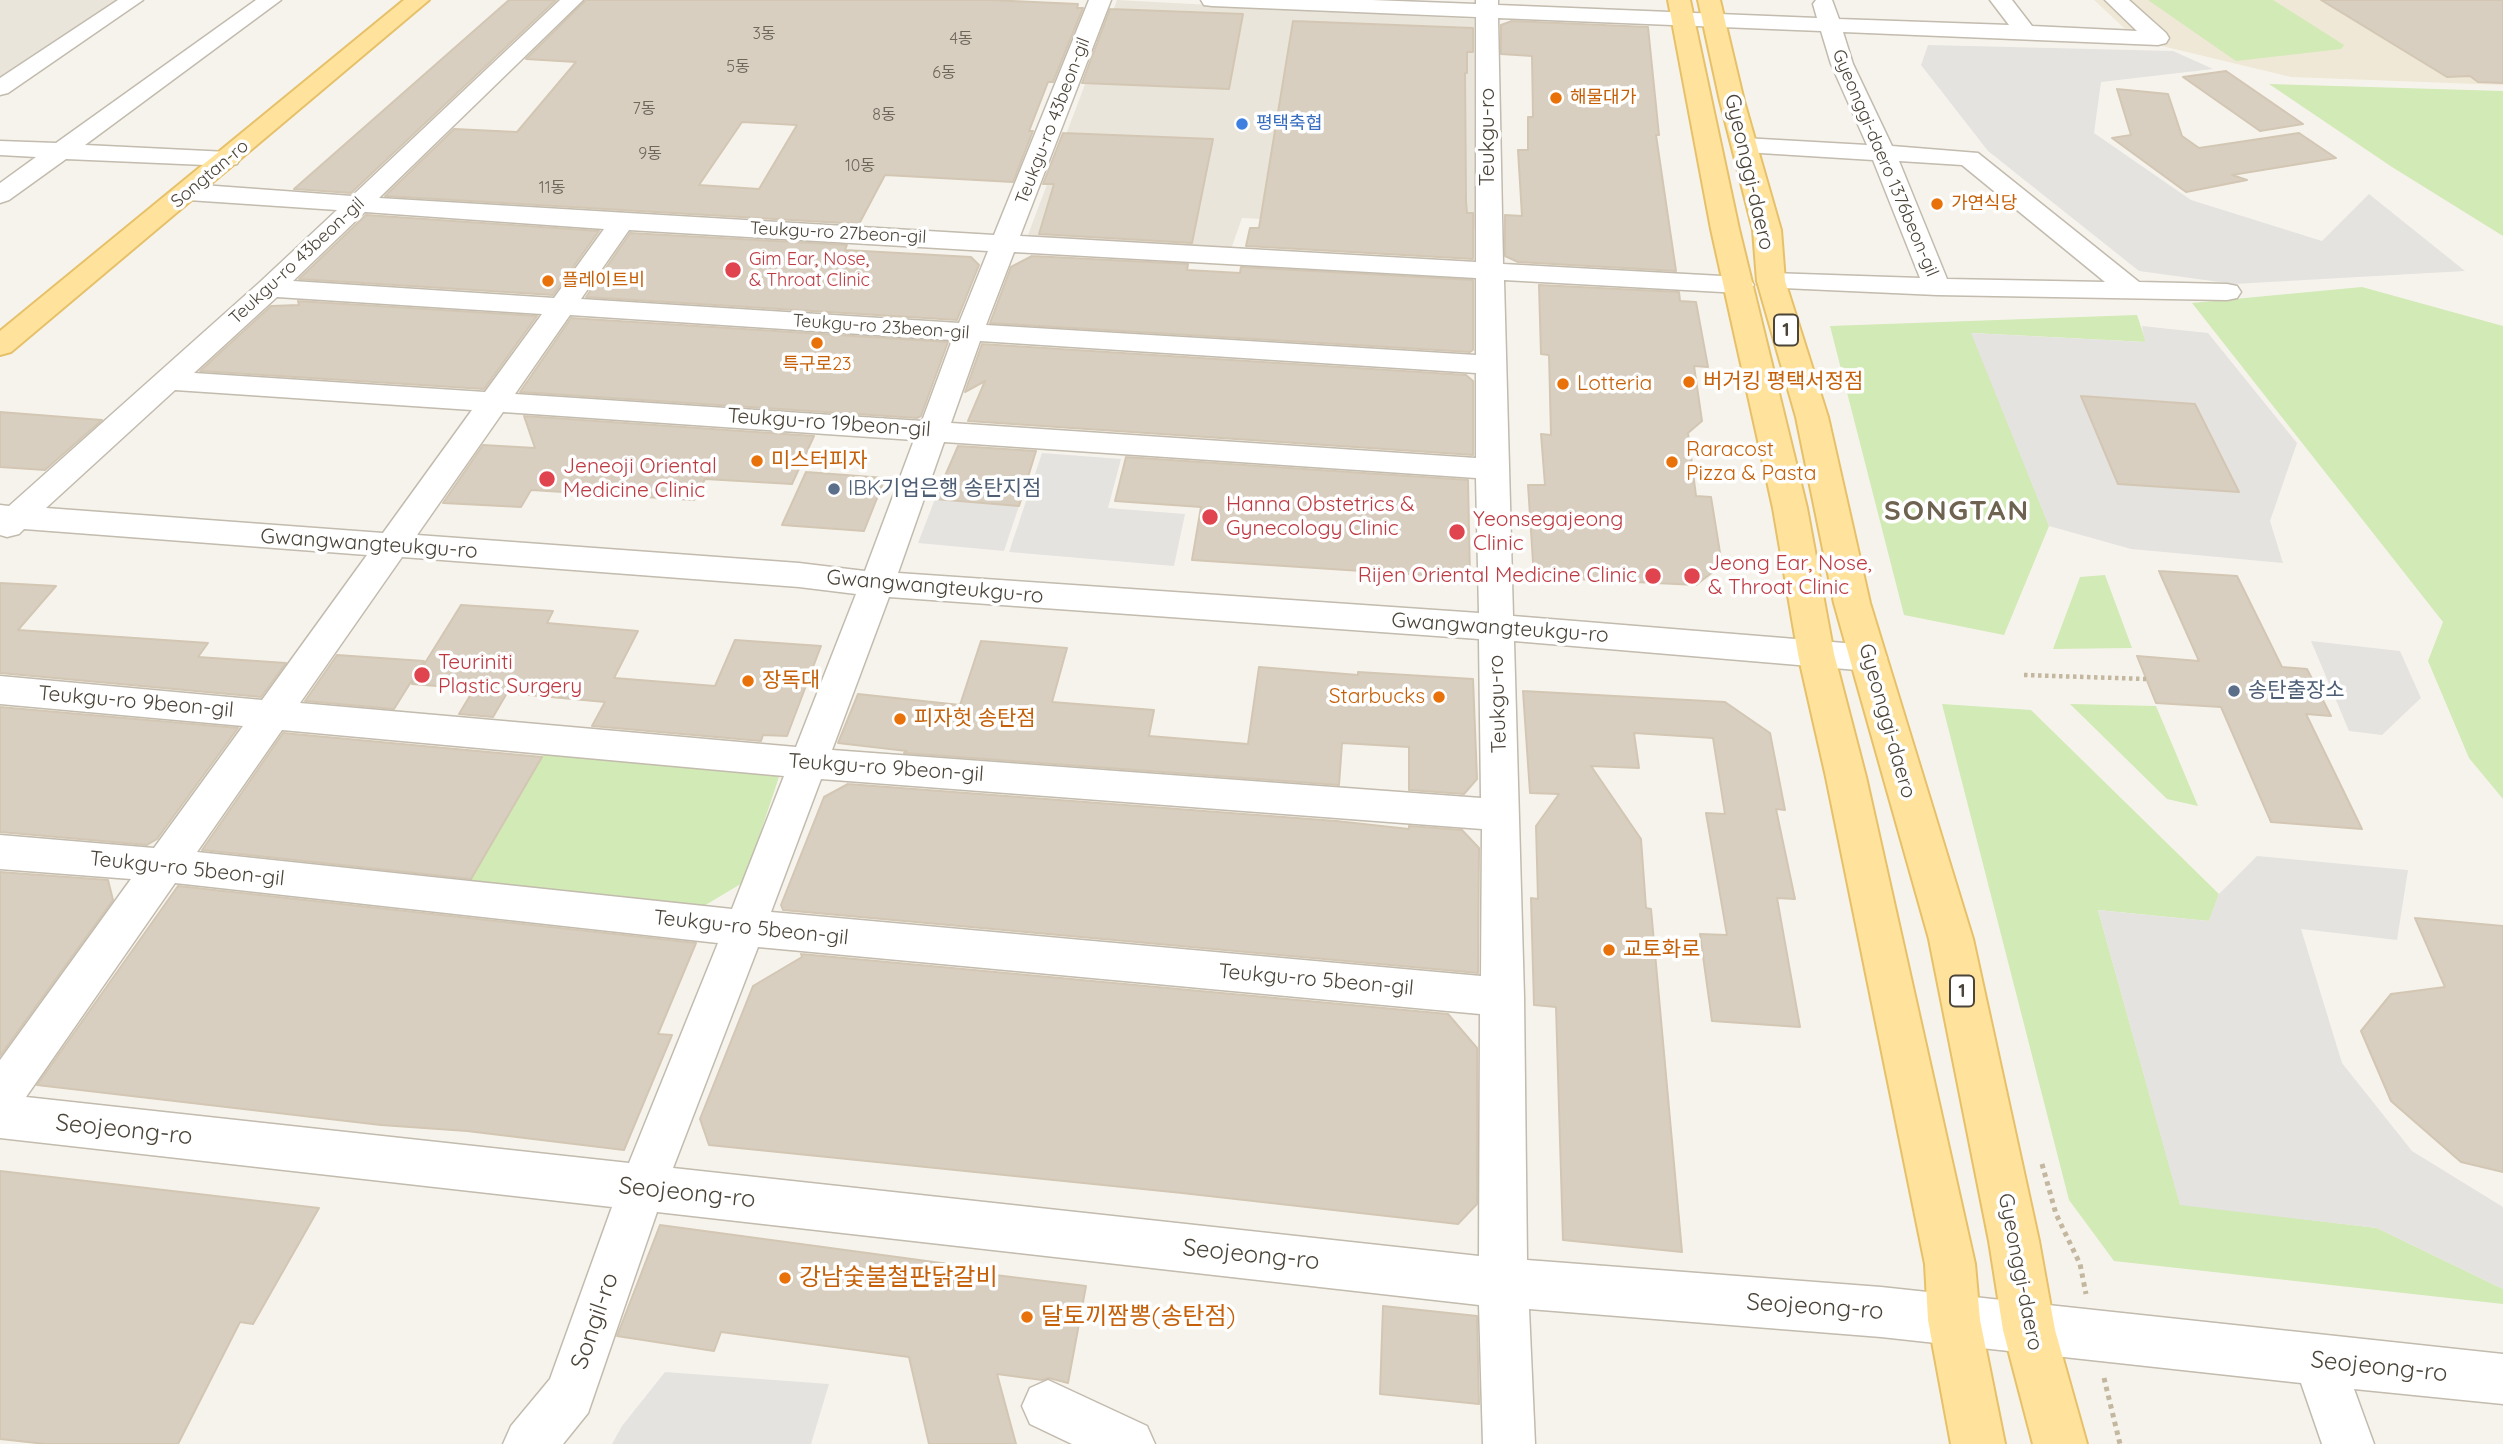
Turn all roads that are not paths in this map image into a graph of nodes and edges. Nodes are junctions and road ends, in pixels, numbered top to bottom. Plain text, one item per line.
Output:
1 (132, 0) edge
2 (270, 0) edge
3 (418, 0) edge
4 (572, 0) edge
5 (1100, 0) edge
6 (1212, 0) edge
7 (1823, 0) edge
8 (2001, 0) edge
9 (2116, 0) edge
10 (1487, 6) edge
11 (1680, 10) edge
12 (1711, 10) edge
13 (1828, 26) junction
14 (2026, 33) junction
15 (0, 88) edge
16 (1744, 145) junction
17 (0, 148) edge
18 (61, 151) junction
19 (1883, 153) junction
20 (228, 159) junction
21 (188, 192) junction
22 (0, 195) edge
23 (357, 205) junction
24 (622, 222) junction
25 (1006, 243) junction
26 (1489, 272) junction
27 (1771, 281) junction
28 (1740, 285) junction
29 (1937, 287) junction
30 (270, 288) junction
31 (2132, 290) junction
32 (2227, 292) dead end
33 (563, 306) junction
34 (969, 333) junction
35 (0, 346) edge
36 (1491, 365) junction
37 (167, 380) junction
38 (493, 401) junction
39 (933, 430) junction
40 (1492, 469) junction
41 (5, 522) edge
42 (390, 545) junction
43 (877, 584) junction
44 (1496, 627) junction
45 (1816, 654) junction
46 (1869, 658) junction
47 (0, 690) edge
48 (273, 714) junction
49 (808, 763) junction
50 (1501, 815) junction
51 (0, 852) edge
52 (163, 865) junction
53 (745, 928) junction
54 (1503, 997) junction
55 (0, 1097) edge
56 (0, 1116) edge
57 (642, 1188) junction
58 (1503, 1283) junction
59 (1954, 1320) junction
60 (2029, 1331) junction
61 (2318, 1361) junction
62 (2503, 1378) edge
63 (1048, 1406) dead end
64 (529, 1444) edge
65 (1129, 1444) edge
66 (1509, 1444) edge
67 (1978, 1444) edge
68 (2060, 1444) edge
69 (2348, 1444) edge

1 - 15 street
2 - 18 street
3 - 20 main road, Songtan-ro
4 - 23 street, Teukgu-ro 43beon-gil
5 - 25 street, Teukgu-ro 43beon-gil
6 - 10 street
7 - 13 street, Gyeonggi-daero 1376beon-gil
8 - 14 street
9 - 14 street
10 - 11 street
10 - 26 street, Teukgu-ro
11 - 12 street
11 - 28 main road, Gyeonggi-daero / 1
12 - 13 street
12 - 16 main road, Gyeonggi-daero / 1
13 - 14 street
13 - 19 street, Gyeonggi-daero 1376beon-gil
16 - 19 street
16 - 27 main road, Gyeonggi-daero / 1
17 - 18 street
18 - 20 street
18 - 22 street
19 - 29 street, Gyeonggi-daero 1376beon-gil
19 - 31 street
20 - 21 main road, Songtan-ro
21 - 23 street, Teukgu-ro 27beon-gil
21 - 35 main road, Songtan-ro
23 - 24 street, Teukgu-ro 27beon-gil
23 - 30 street, Teukgu-ro 43beon-gil
24 - 25 street, Teukgu-ro 27beon-gil
24 - 33 street
25 - 26 street, Teukgu-ro 27beon-gil
25 - 34 street, Teukgu-ro 43beon-gil
26 - 28 street, Teukgu-ro 27beon-gil
26 - 36 street, Teukgu-ro
27 - 29 street, Gyeonggi-daero 1376beon-gil
27 - 46 main road, Gyeonggi-daero / 1
28 - 45 main road, Gyeonggi-daero / 1
29 - 31 street
30 - 33 street, Teukgu-ro 23beon-gil
30 - 37 street, Teukgu-ro 43beon-gil
31 - 32 street
33 - 34 street, Teukgu-ro 23beon-gil
33 - 38 street
34 - 36 street, Teukgu-ro 23beon-gil
34 - 39 street, Teukgu-ro 43beon-gil
36 - 40 street, Teukgu-ro
37 - 38 street, Teukgu-ro 19beon-gil
37 - 41 street, Teukgu-ro 43beon-gil
38 - 39 street, Teukgu-ro 19beon-gil
38 - 42 street
39 - 40 street, Teukgu-ro 19beon-gil
39 - 43 street, Teukgu-ro 43beon-gil
40 - 44 street, Teukgu-ro
41 - 42 street, Gwangwangteukgu-ro
42 - 43 street, Gwangwangteukgu-ro
42 - 48 street
43 - 44 street, Gwangwangteukgu-ro
43 - 49 street, Teukgu-ro 43beon-gil
44 - 45 street, Gwangwangteukgu-ro
44 - 50 street, Teukgu-ro
45 - 46 street, Gwangwangteukgu-ro
45 - 59 main road, Gyeonggi-daero / 1
46 - 60 main road, Gyeonggi-daero / 1
47 - 48 street, Teukgu-ro 9beon-gil
48 - 49 street, Teukgu-ro 9beon-gil
48 - 52 street, Teukgu-ro 9beon-gil
49 - 50 street, Teukgu-ro 9beon-gil
49 - 53 street, Songil-ro
50 - 54 street, Teukgu-ro
51 - 52 street, Teukgu-ro 5beon-gil
52 - 53 street, Teukgu-ro 5beon-gil
52 - 55 street, Teukgu-ro 9beon-gil
53 - 54 street, Teukgu-ro 5beon-gil
53 - 57 street, Songil-ro
54 - 58 street, Teukgu-ro
56 - 57 street, Seojeong-ro
57 - 58 street, Seojeong-ro
57 - 64 street, Songil-ro
58 - 59 street, Seojeong-ro
58 - 66 street, Teukgu-ro
59 - 60 street, Seojeong-ro
59 - 67 main road, Gyeonggi-daero / 1
60 - 61 street, Seojeong-ro
60 - 68 main road, Gyeonggi-daero / 1
61 - 62 street, Seojeong-ro
61 - 69 street
63 - 65 street

